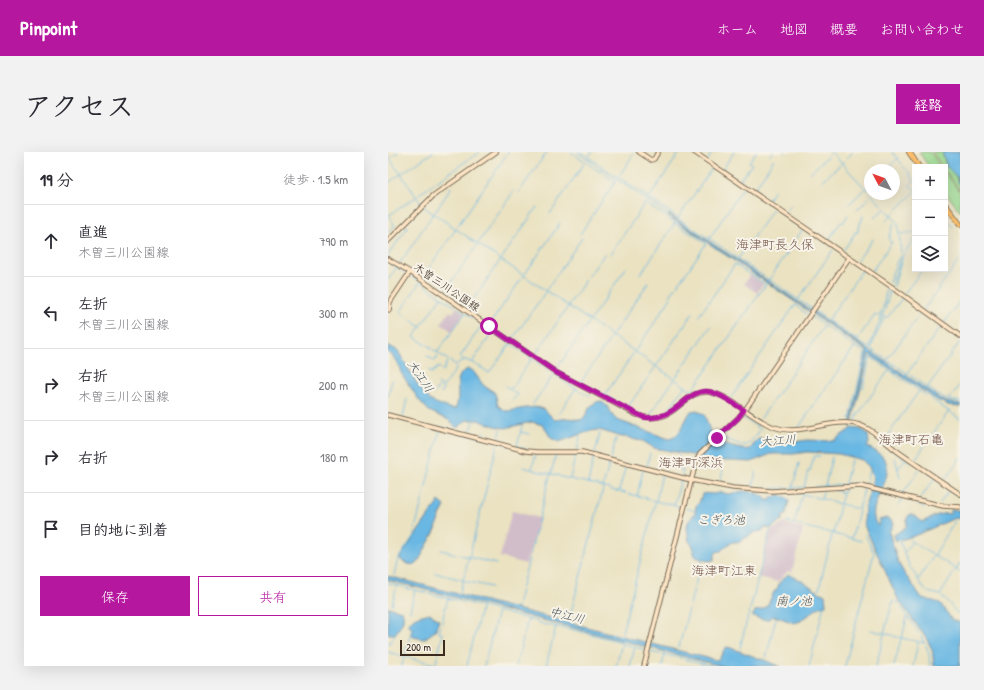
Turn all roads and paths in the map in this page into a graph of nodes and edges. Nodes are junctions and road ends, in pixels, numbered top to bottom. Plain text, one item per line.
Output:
1 (496, 152) edge
2 (639, 152) edge
3 (658, 152) edge
4 (694, 152) edge
5 (909, 152) edge
6 (917, 164) edge
7 (948, 208) edge
8 (960, 224) edge
9 (388, 241) edge
10 (849, 258) junction
11 (388, 259) edge
12 (410, 272) junction
13 (390, 310) dead end
14 (960, 336) edge
15 (744, 410) junction
16 (388, 415) edge
17 (691, 480) junction
18 (960, 494) edge
19 (960, 507) edge
20 (644, 666) edge

1 - 9 street
2 - 3 street
4 - 10 street
5 - 6 main road
7 - 8 main road
10 - 14 street
10 - 15 street
11 - 12 street, 木曽三川公園線
12 - 13 street
12 - 15 street, 木曽三川公園線
15 - 17 street
15 - 18 street, 木曽三川公園線
16 - 17 street
17 - 19 street
17 - 20 street

